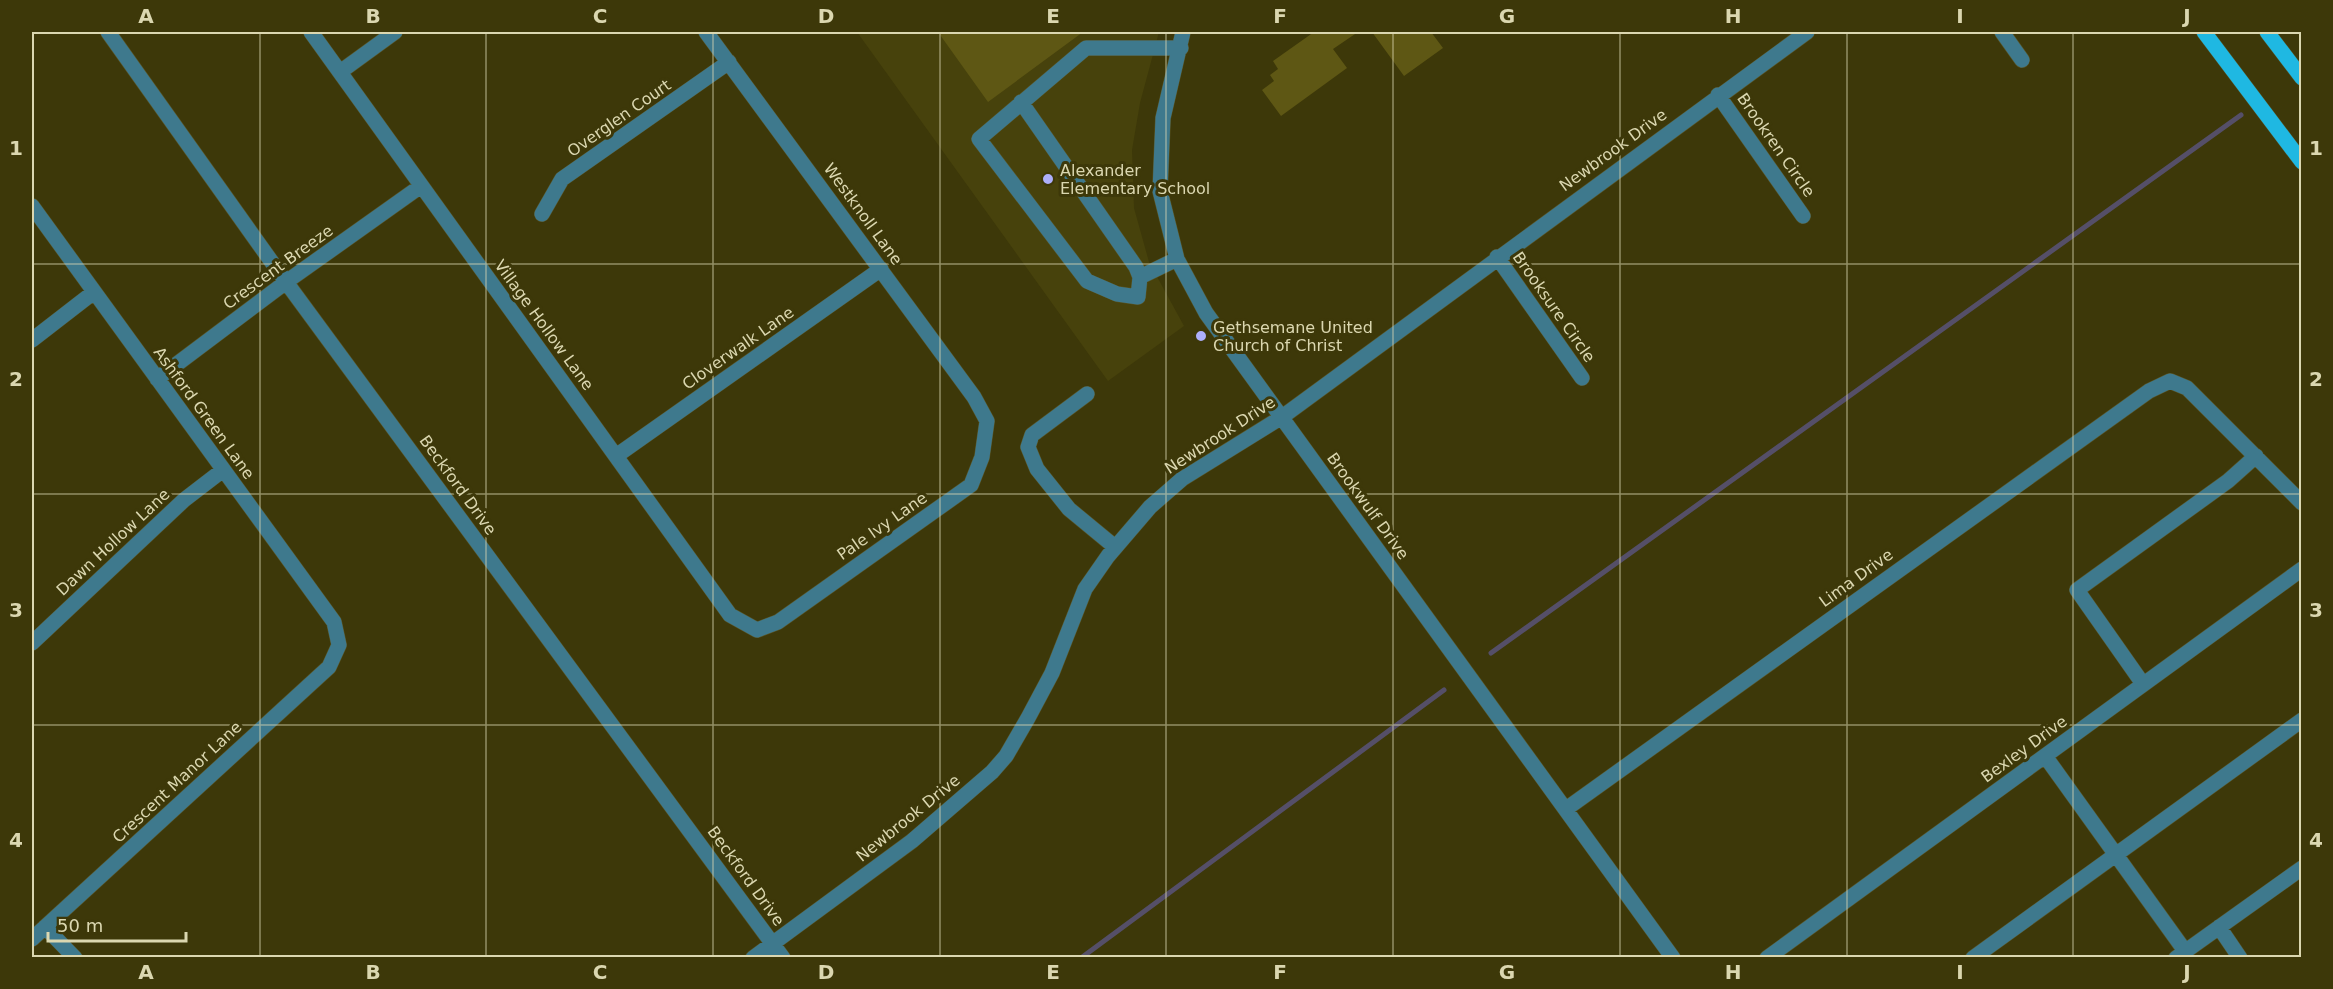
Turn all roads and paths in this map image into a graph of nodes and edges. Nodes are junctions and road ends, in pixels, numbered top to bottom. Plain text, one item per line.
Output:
1 (108, 32) edge
2 (311, 32) edge
3 (395, 32) edge
4 (706, 32) edge
5 (1183, 32) edge
6 (1807, 32) edge
7 (2002, 32) edge
8 (2204, 32) edge
9 (2267, 32) edge
10 (1180, 48) junction
11 (2022, 60) dead end
12 (729, 62) junction
13 (340, 72) junction
14 (2301, 78) edge
15 (1718, 96) junction
16 (1021, 102) junction
17 (2301, 162) edge
18 (421, 186) junction
19 (32, 206) edge
20 (542, 214) dead end
21 (1803, 216) dead end
22 (1497, 257) junction
23 (1177, 259) junction
24 (881, 269) junction
25 (1140, 277) junction
26 (286, 282) junction
27 (94, 292) junction
28 (32, 340) edge
29 (1582, 378) dead end
30 (157, 379) junction
31 (1087, 394) dead end
32 (1282, 417) junction
33 (987, 421) joint
34 (616, 456) junction
35 (2256, 456) junction
36 (223, 470) junction
37 (2301, 503) edge
38 (1115, 547) junction
39 (2301, 569) edge
40 (757, 630) joint
41 (32, 643) edge
42 (339, 645) joint
43 (2143, 684) junction
44 (2301, 720) edge
45 (2045, 756) junction
46 (1566, 809) junction
47 (2116, 855) junction
48 (2301, 868) edge
49 (45, 927) junction
50 (2219, 927) junction
51 (32, 939) edge
52 (773, 943) junction
53 (2180, 954) edge
54 (75, 957) edge
55 (753, 957) edge
56 (783, 957) edge
57 (1673, 957) edge
58 (1767, 957) edge
59 (1974, 957) edge
60 (2240, 957) edge

1 - 26 street, Beckford Drive
2 - 13 street, Village Hollow Lane
3 - 13 street
4 - 12 street, Westknoll Lane
5 - 10 street, Brookwulf Drive
6 - 15 street, Newbrook Drive
7 - 11 street
8 - 17 main road
9 - 14 main road
10 - 16 street
10 - 23 street, Brookwulf Drive
12 - 20 street, Overglen Court
12 - 24 street, Westknoll Lane
13 - 18 street, Village Hollow Lane
15 - 21 street, Brookren Circle
15 - 22 street, Newbrook Drive
16 - 25 street
16 - 25 street
18 - 26 street, Crescent Breeze
18 - 34 street, Village Hollow Lane
19 - 27 street, Ashford Green Lane
22 - 29 street, Brooksure Circle
22 - 32 street, Newbrook Drive
23 - 25 street
23 - 32 street, Brookwulf Drive
24 - 33 street, Westknoll Lane
24 - 34 street, Cloverwalk Lane
26 - 30 street, Crescent Breeze
26 - 52 street, Beckford Drive
27 - 28 street
27 - 30 street, Ashford Green Lane
30 - 36 street, Ashford Green Lane
31 - 38 street
32 - 38 street, Newbrook Drive
32 - 46 street, Brookwulf Drive
33 - 40 street, Pale Ivy Lane
34 - 40 street, Village Hollow Lane
35 - 37 street
35 - 43 street
35 - 46 street, Lima Drive
36 - 41 street, Dawn Hollow Lane
36 - 42 street, Ashford Green Lane
38 - 52 street, Newbrook Drive
39 - 43 street, Bexley Drive
42 - 49 street, Crescent Manor Lane
43 - 45 street, Bexley Drive
44 - 47 street
45 - 47 street
45 - 58 street, Bexley Drive
46 - 57 street, Brookwulf Drive
47 - 53 street
47 - 59 street
48 - 50 street
49 - 51 street, Crescent Manor Lane
49 - 54 street
50 - 53 street
50 - 60 street
52 - 55 street, Newbrook Drive
52 - 56 street, Beckford Drive

